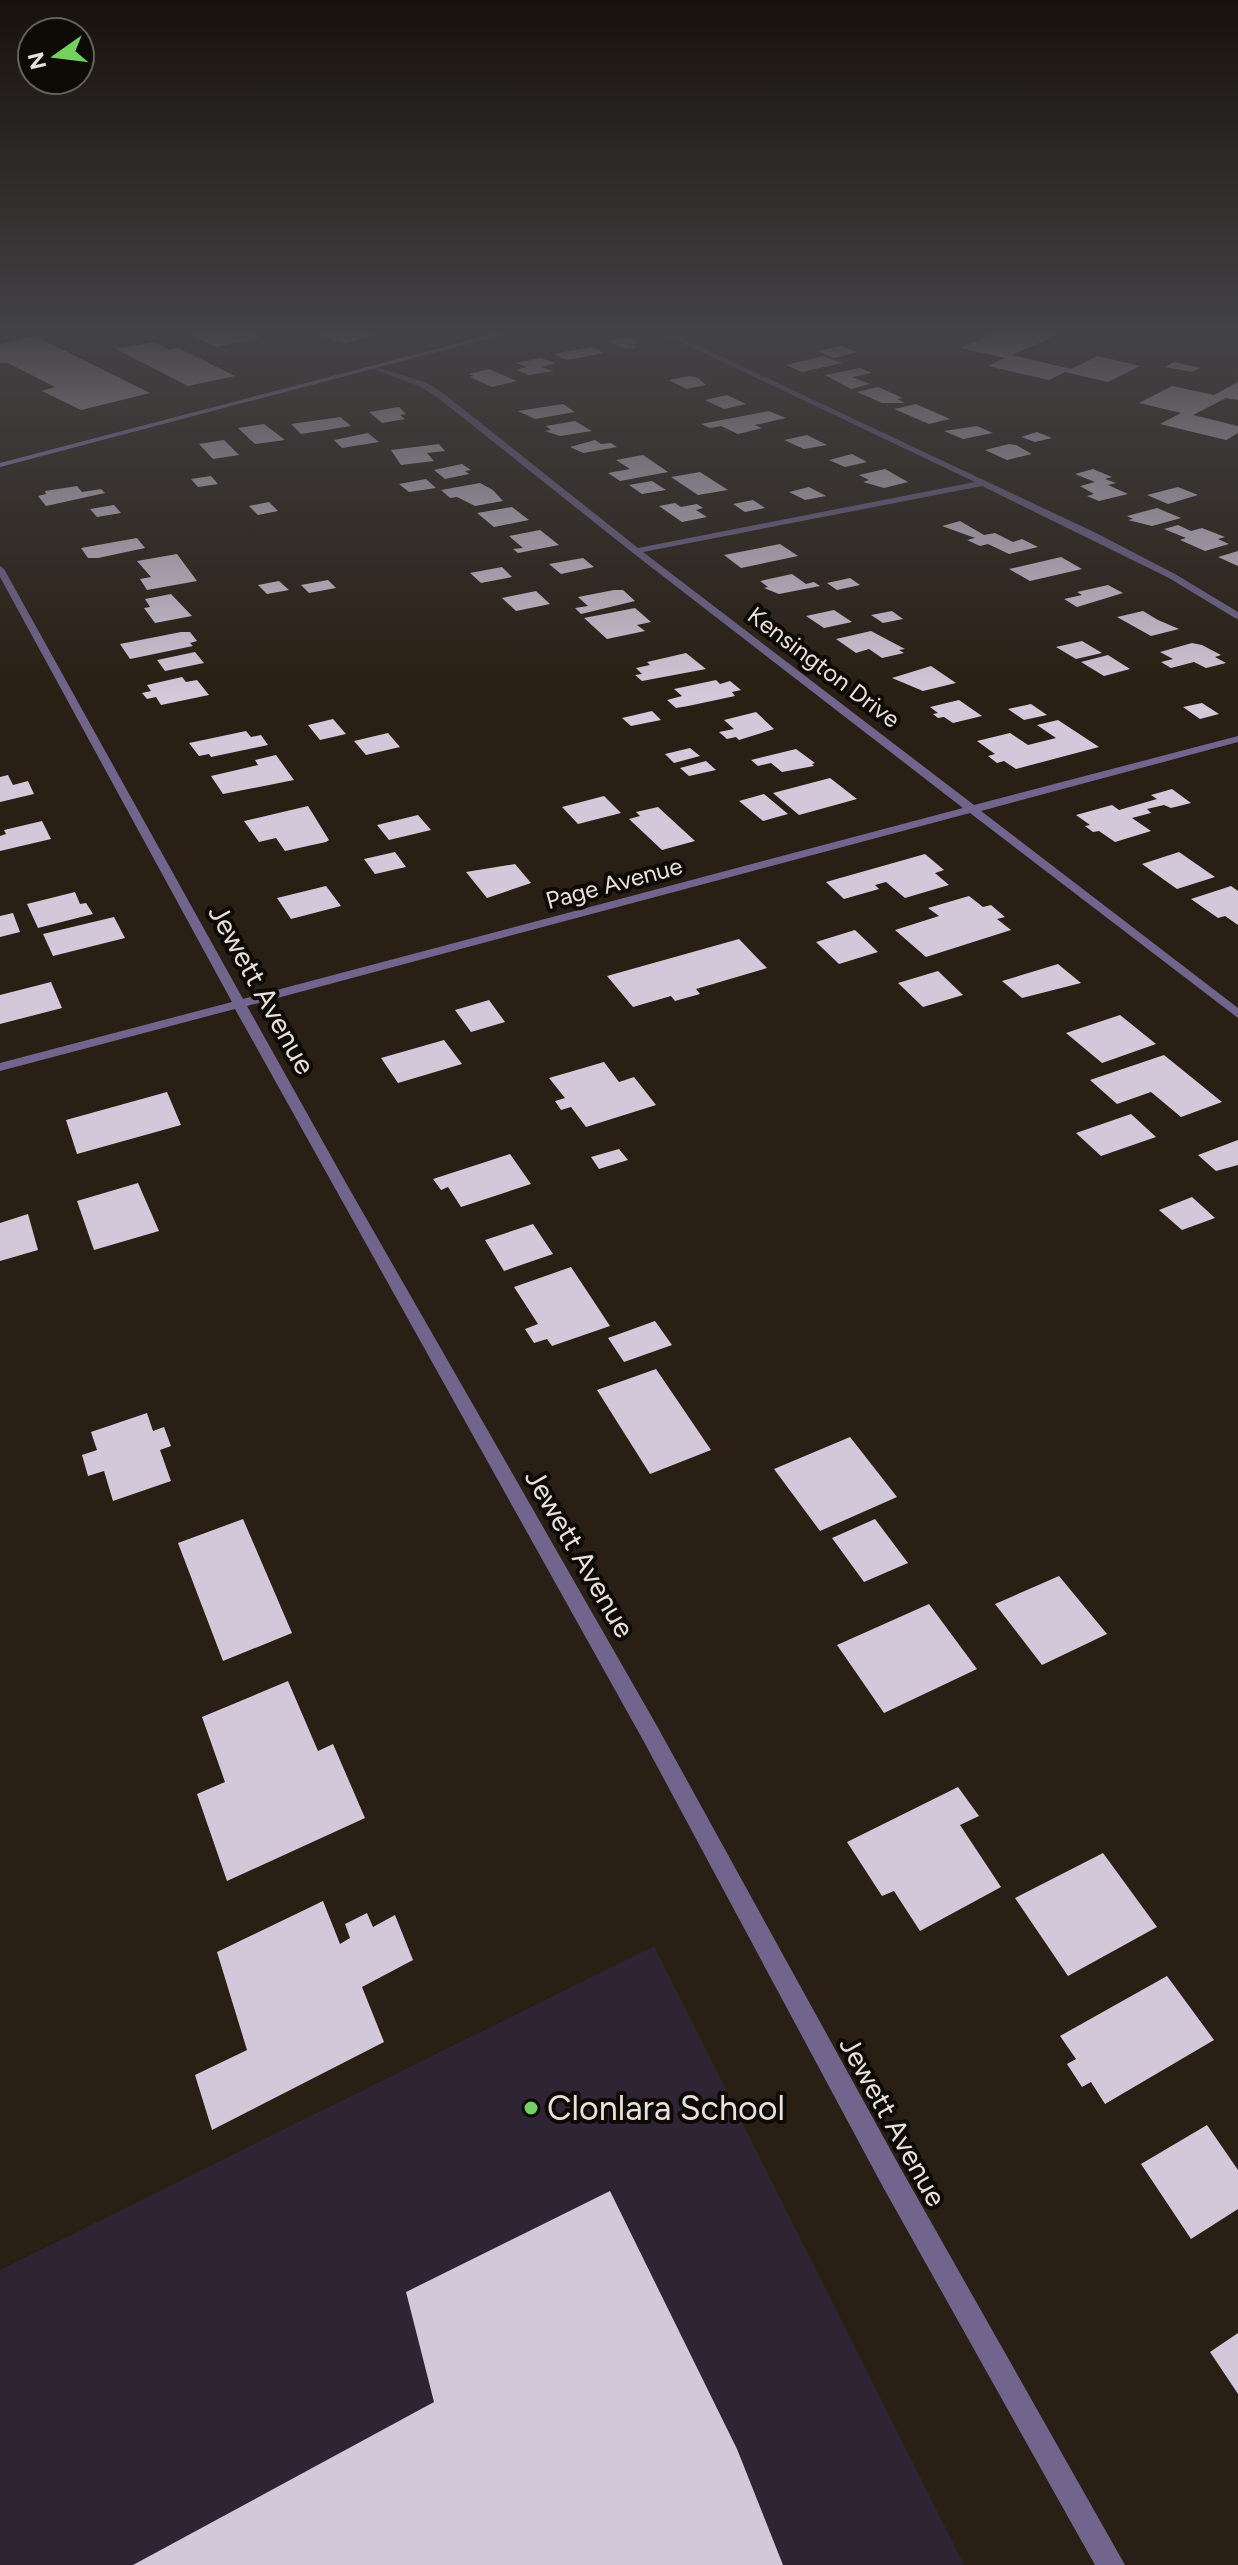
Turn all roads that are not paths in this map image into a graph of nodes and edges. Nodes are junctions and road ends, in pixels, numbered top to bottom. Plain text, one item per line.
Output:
1 (48, 453) edge
2 (512, 453) edge
3 (919, 453) edge
4 (0, 465) edge
5 (983, 483) junction
6 (636, 551) junction
7 (0, 569) edge
8 (1238, 616) edge
9 (1238, 739) edge
10 (974, 809) junction
11 (239, 1005) junction
12 (1238, 1014) edge
13 (0, 1067) edge
14 (1111, 2565) edge

1 - 4 main road
2 - 6 street, Kensington Drive
3 - 5 street
5 - 6 street
5 - 8 street
6 - 10 street, Kensington Drive
7 - 11 street, Jewett Avenue
9 - 10 street, Page Avenue
10 - 11 street, Page Avenue
10 - 12 street, Kensington Drive
11 - 13 street, Page Avenue
11 - 14 street, Jewett Avenue

